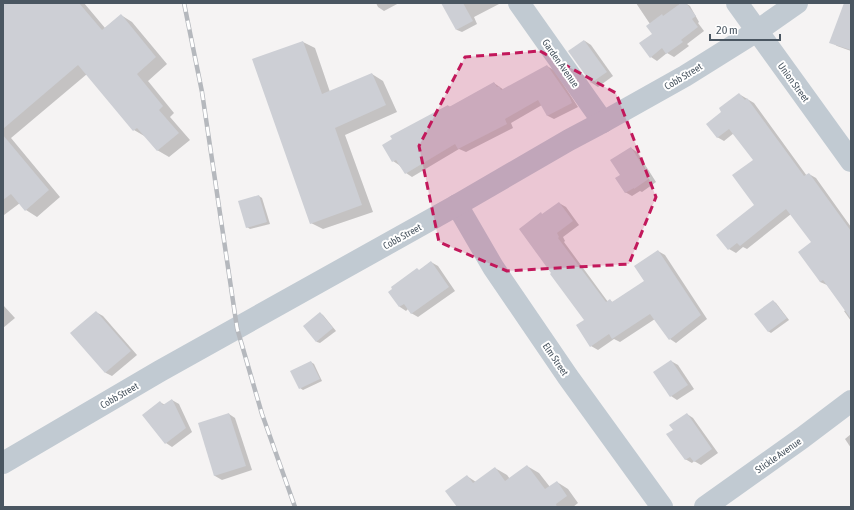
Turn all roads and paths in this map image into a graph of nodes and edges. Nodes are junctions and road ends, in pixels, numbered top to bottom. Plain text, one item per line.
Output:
1 (520, 3) edge
2 (737, 3) edge
3 (797, 3) edge
4 (757, 31) junction
5 (604, 122) junction
6 (851, 161) edge
7 (457, 205) junction
8 (851, 401) edge
9 (3, 463) edge
10 (662, 507) edge
11 (705, 507) edge

1 - 5 street, Garden Avenue
2 - 4 street, Union Street
3 - 4 street, Cobb Street
4 - 5 street, Cobb Street
4 - 6 street, Union Street
5 - 7 street, Cobb Street
7 - 9 street, Cobb Street
7 - 10 street, Elm Street
8 - 11 street, Stickle Avenue

